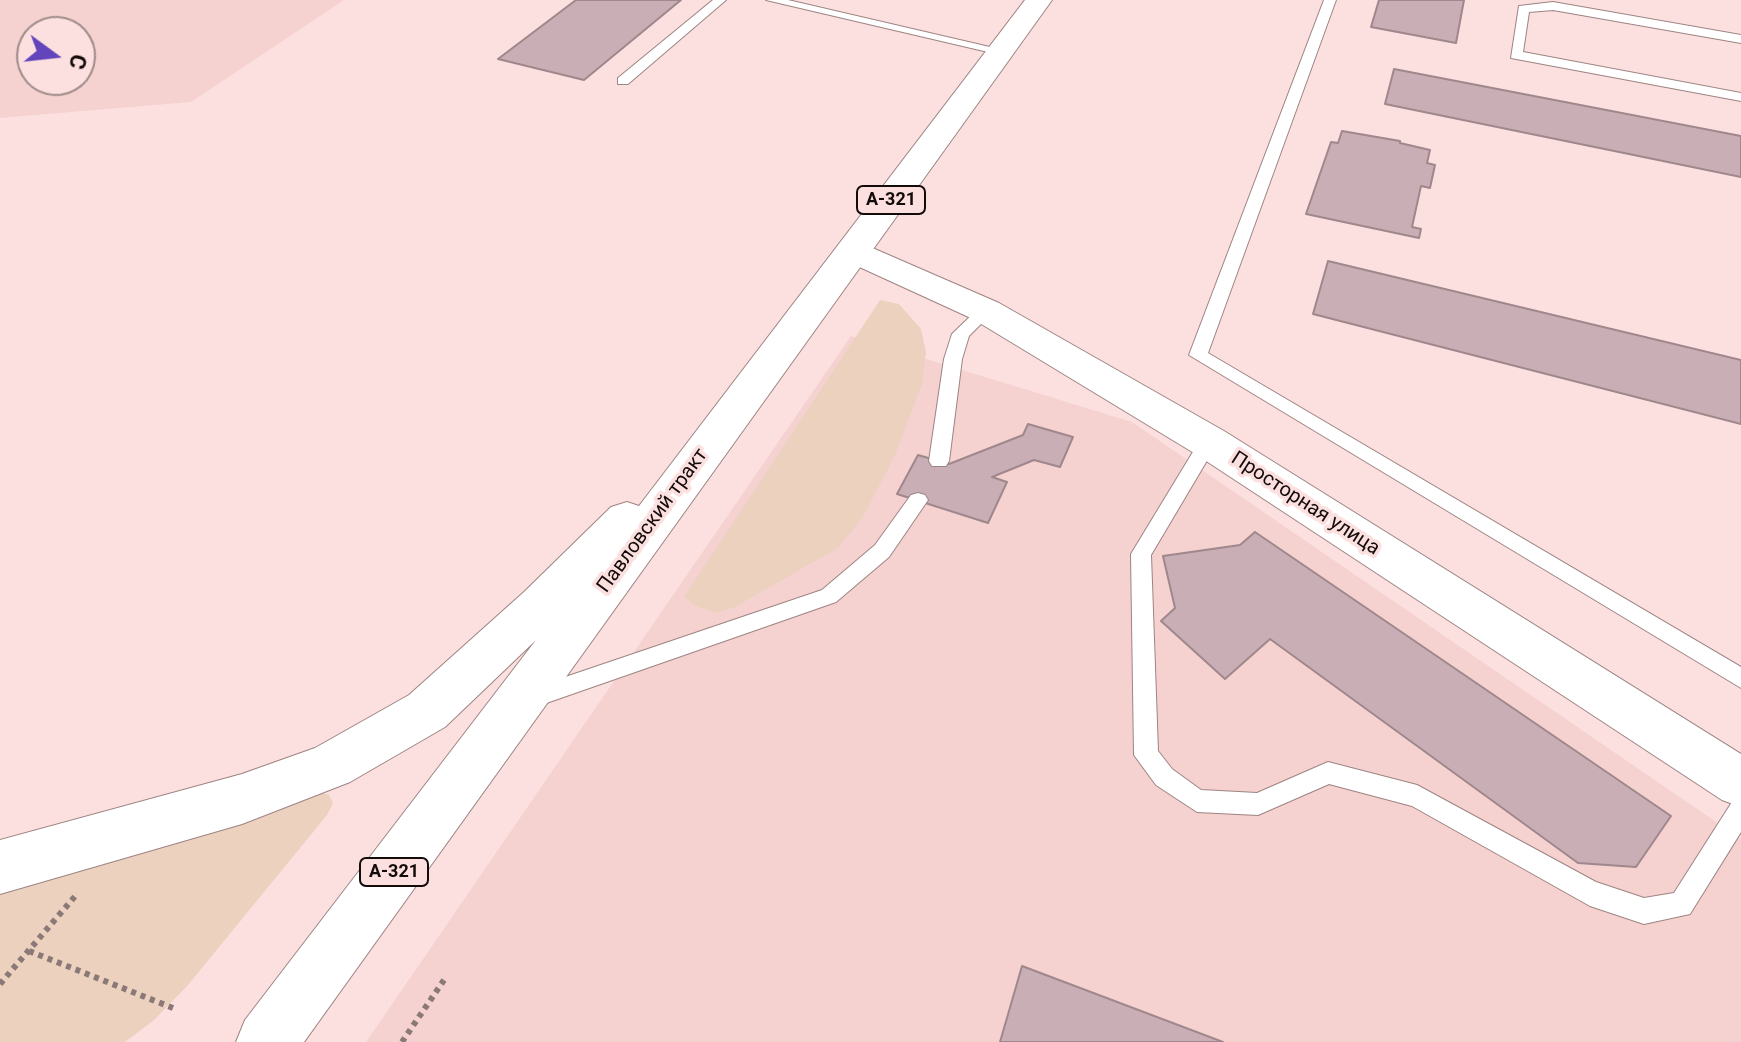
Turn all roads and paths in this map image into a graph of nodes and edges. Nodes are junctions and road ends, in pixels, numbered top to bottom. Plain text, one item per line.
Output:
1 (720, 0) edge
2 (772, 0) edge
3 (1039, 0) edge
4 (1330, 0) edge
5 (1741, 39) edge
6 (1001, 51) junction
7 (623, 81) dead end
8 (1741, 97) edge
9 (854, 251) junction
10 (986, 311) junction
11 (743, 400) junction
12 (1209, 442) junction
13 (939, 461) dead end
14 (918, 500) dead end
15 (1741, 678) edge
16 (520, 701) junction
17 (1741, 783) edge
18 (1741, 810) edge
19 (0, 867) edge
20 (84, 886) dead end
21 (29, 951) junction
22 (444, 980) dead end
23 (0, 984) edge
24 (173, 1008) dead end
25 (267, 1042) edge
26 (402, 1042) edge

1 - 7 lane
2 - 6 lane
3 - 6 main road, Павловский тракт / А-321
4 - 15 lane
5 - 8 lane
6 - 9 main road, Павловский тракт / А-321
9 - 10 main road, Просторная улица
9 - 11 main road, Павловский тракт / А-321
10 - 12 main road, Просторная улица
10 - 13 lane
11 - 16 main road, Павловский тракт / А-321
11 - 19 main road
12 - 17 main road, Просторная улица
12 - 18 lane
14 - 16 lane
16 - 25 main road, Павловский тракт / А-321
20 - 21 path
21 - 23 path
21 - 24 path
22 - 26 path

